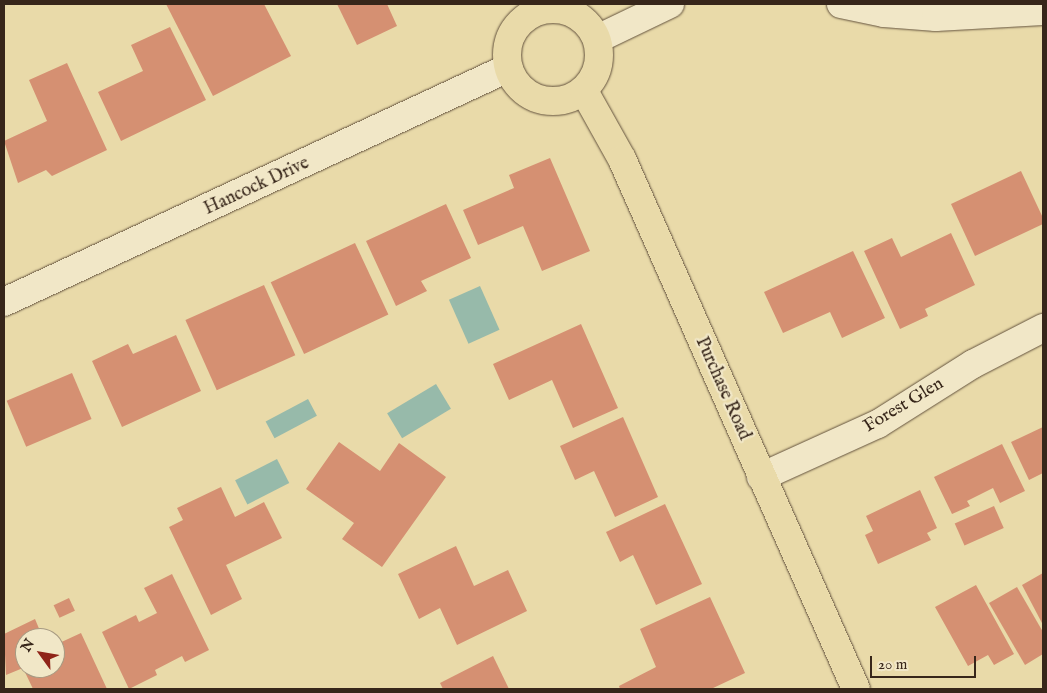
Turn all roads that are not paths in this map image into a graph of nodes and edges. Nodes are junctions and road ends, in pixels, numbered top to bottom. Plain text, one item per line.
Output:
1 (670, 4) edge
2 (841, 4) edge
3 (539, 7) edge
4 (1043, 11) edge
5 (597, 39) junction
6 (508, 68) junction
7 (584, 91) junction
8 (4, 302) edge
9 (1043, 328) edge
10 (761, 477) junction
11 (856, 689) edge

1 - 5 street
2 - 4 street
3 - 5 main road
3 - 6 main road
5 - 7 main road
6 - 7 main road
6 - 8 street, Hancock Drive
7 - 10 main road, Purchase Road
9 - 10 street, Forest Glen
10 - 11 main road, Purchase Road

